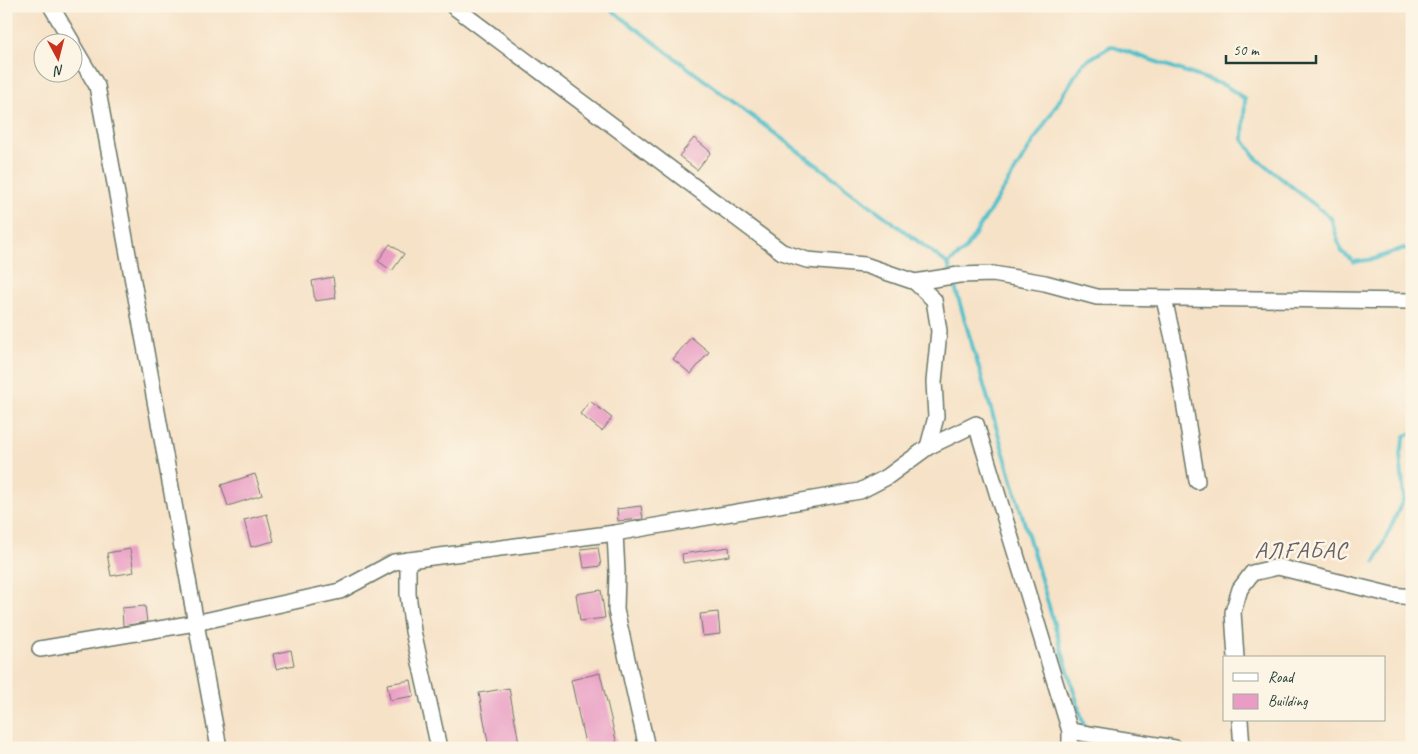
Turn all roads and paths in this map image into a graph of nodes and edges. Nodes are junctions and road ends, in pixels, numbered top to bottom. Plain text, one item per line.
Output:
1 (51, 6) edge
2 (453, 6) edge
3 (66, 32) edge
4 (82, 60) edge
5 (915, 282) junction
6 (1164, 299) junction
7 (1412, 301) edge
8 (928, 447) junction
9 (1197, 481) dead end
10 (615, 533) junction
11 (408, 560) junction
12 (1412, 597) edge
13 (195, 623) junction
14 (40, 649) dead end
15 (1236, 656) edge
16 (1240, 722) edge
17 (1070, 731) junction
18 (219, 748) edge
19 (439, 748) edge
20 (647, 748) edge
21 (1070, 748) edge
22 (1175, 748) edge
23 (1242, 748) edge

1 - 3 street
2 - 5 street
4 - 13 street
5 - 6 street
5 - 8 street
6 - 7 street
6 - 9 street
8 - 10 street
8 - 17 street
10 - 11 street
10 - 20 street
11 - 13 street
11 - 19 street
12 - 15 street
13 - 14 street
13 - 18 street
16 - 23 street
17 - 21 street
17 - 22 street

